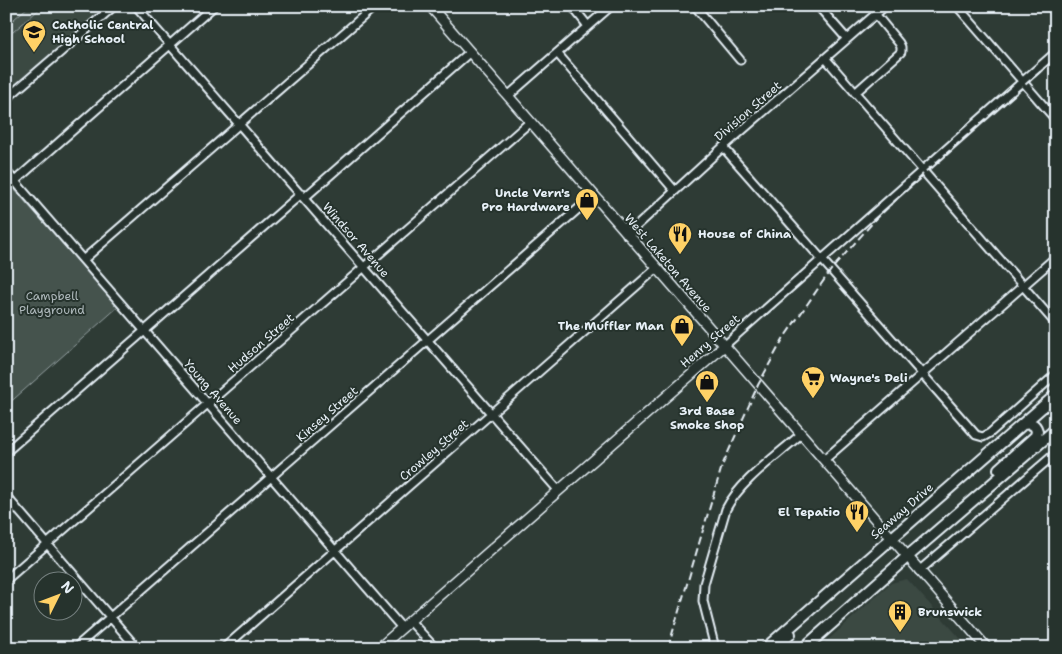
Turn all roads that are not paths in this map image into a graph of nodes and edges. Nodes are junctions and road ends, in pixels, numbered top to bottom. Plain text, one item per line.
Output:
1 (114, 6) edge
2 (136, 6) edge
3 (214, 6) edge
4 (375, 6) edge
5 (430, 6) edge
6 (572, 6) edge
7 (611, 6) edge
8 (695, 6) edge
9 (818, 6) edge
10 (885, 6) edge
11 (957, 6) edge
12 (876, 15) junction
13 (588, 26) junction
14 (847, 39) junction
15 (170, 45) junction
16 (470, 52) junction
17 (1056, 52) edge
18 (557, 53) junction
19 (826, 59) junction
20 (740, 60) dead end
21 (1022, 82) junction
22 (855, 92) junction
23 (508, 96) junction
24 (6, 99) edge
25 (1056, 120) edge
26 (530, 122) junction
27 (239, 125) junction
28 (723, 147) junction
29 (6, 171) edge
30 (922, 171) junction
31 (15, 181) junction
32 (675, 190) junction
33 (302, 196) junction
34 (593, 196) junction
35 (627, 235) junction
36 (1056, 257) edge
37 (822, 259) junction
38 (83, 260) junction
39 (364, 267) junction
40 (657, 268) junction
41 (1023, 286) junction
42 (1056, 324) edge
43 (145, 331) junction
44 (428, 340) junction
45 (724, 346) junction
46 (923, 374) junction
47 (1056, 374) edge
48 (1056, 395) edge
49 (209, 404) junction
50 (492, 414) junction
51 (1023, 424) junction
52 (1056, 429) edge
53 (801, 434) junction
54 (6, 452) edge
55 (1056, 453) edge
56 (824, 460) junction
57 (272, 477) junction
58 (558, 490) junction
59 (6, 496) edge
60 (892, 537) junction
61 (47, 544) junction
62 (921, 545) junction
63 (878, 549) junction
64 (336, 551) junction
65 (907, 557) junction
66 (919, 571) junction
67 (6, 580) edge
68 (110, 617) junction
69 (410, 621) junction
70 (402, 628) junction
71 (75, 648) edge
72 (137, 648) edge
73 (224, 648) edge
74 (379, 648) edge
75 (435, 648) edge
76 (715, 648) edge
77 (766, 648) edge
78 (780, 648) edge
79 (804, 648) edge
80 (987, 648) edge

1 - 24 street
2 - 15 street, Windsor Avenue
3 - 15 street
4 - 27 street
5 - 16 main road, West Laketon Avenue
6 - 13 street
7 - 13 street
8 - 20 street
9 - 14 street
10 - 12 street, Division Street
11 - 21 street
12 - 14 street, Division Street
12 - 22 street
13 - 18 street
14 - 19 street, Division Street
15 - 27 street, Windsor Avenue
15 - 31 street
16 - 23 main road, West Laketon Avenue
16 - 33 street
17 - 21 street, Henry Street
18 - 23 street
18 - 32 street
19 - 22 street
19 - 28 street, Division Street
21 - 25 street
21 - 30 street, Henry Street
22 - 30 street
23 - 26 main road, West Laketon Avenue
26 - 34 main road, West Laketon Avenue
26 - 39 street, Hudson Street
27 - 33 street, Windsor Avenue
27 - 38 street
28 - 32 street, Division Street
28 - 37 street
29 - 31 street, Young Avenue
30 - 37 street, Henry Street
30 - 41 street
31 - 38 street, Young Avenue
32 - 35 street, Division Street
33 - 39 street, Windsor Avenue
33 - 43 street
34 - 35 main road, West Laketon Avenue
34 - 44 street, Kinsey Street
35 - 40 main road, West Laketon Avenue
36 - 41 street
37 - 45 street, Henry Street
37 - 46 street
38 - 43 street, Young Avenue
39 - 44 street, Windsor Avenue
39 - 49 street, Hudson Street
40 - 45 main road, West Laketon Avenue
40 - 50 street, Crowley Street
41 - 42 street
41 - 46 street
43 - 49 street, Young Avenue
43 - 54 street
44 - 50 street, Windsor Avenue
44 - 57 street, Kinsey Street
45 - 53 main road, West Laketon Avenue
45 - 58 main road, Henry Street
46 - 47 street
46 - 56 street
48 - 51 highway, Seaway Drive
49 - 57 street, Young Avenue
49 - 61 street, Hudson Street
50 - 58 street, Windsor Avenue
50 - 64 street, Crowley Street
51 - 60 highway, Seaway Drive
51 - 62 highway
52 - 62 highway
53 - 56 main road, West Laketon Avenue
53 - 76 street
55 - 66 street
56 - 60 main road, West Laketon Avenue
57 - 64 street, Young Avenue
57 - 68 street, Kinsey Street
58 - 69 main road, Henry Street
59 - 61 street
60 - 63 highway, Seaway Drive
60 - 65 main road, West Laketon Avenue
61 - 67 street, Hudson Street
61 - 68 street
62 - 65 highway
63 - 77 highway, Seaway Drive
63 - 78 highway
64 - 70 street, Young Avenue
64 - 73 street, Crowley Street
65 - 66 main road, West Laketon Avenue
65 - 79 highway
66 - 80 main road, West Laketon Avenue
68 - 71 street, Kinsey Street
68 - 72 street
69 - 70 main road, Henry Street
69 - 75 street
70 - 74 main road, Henry Street

